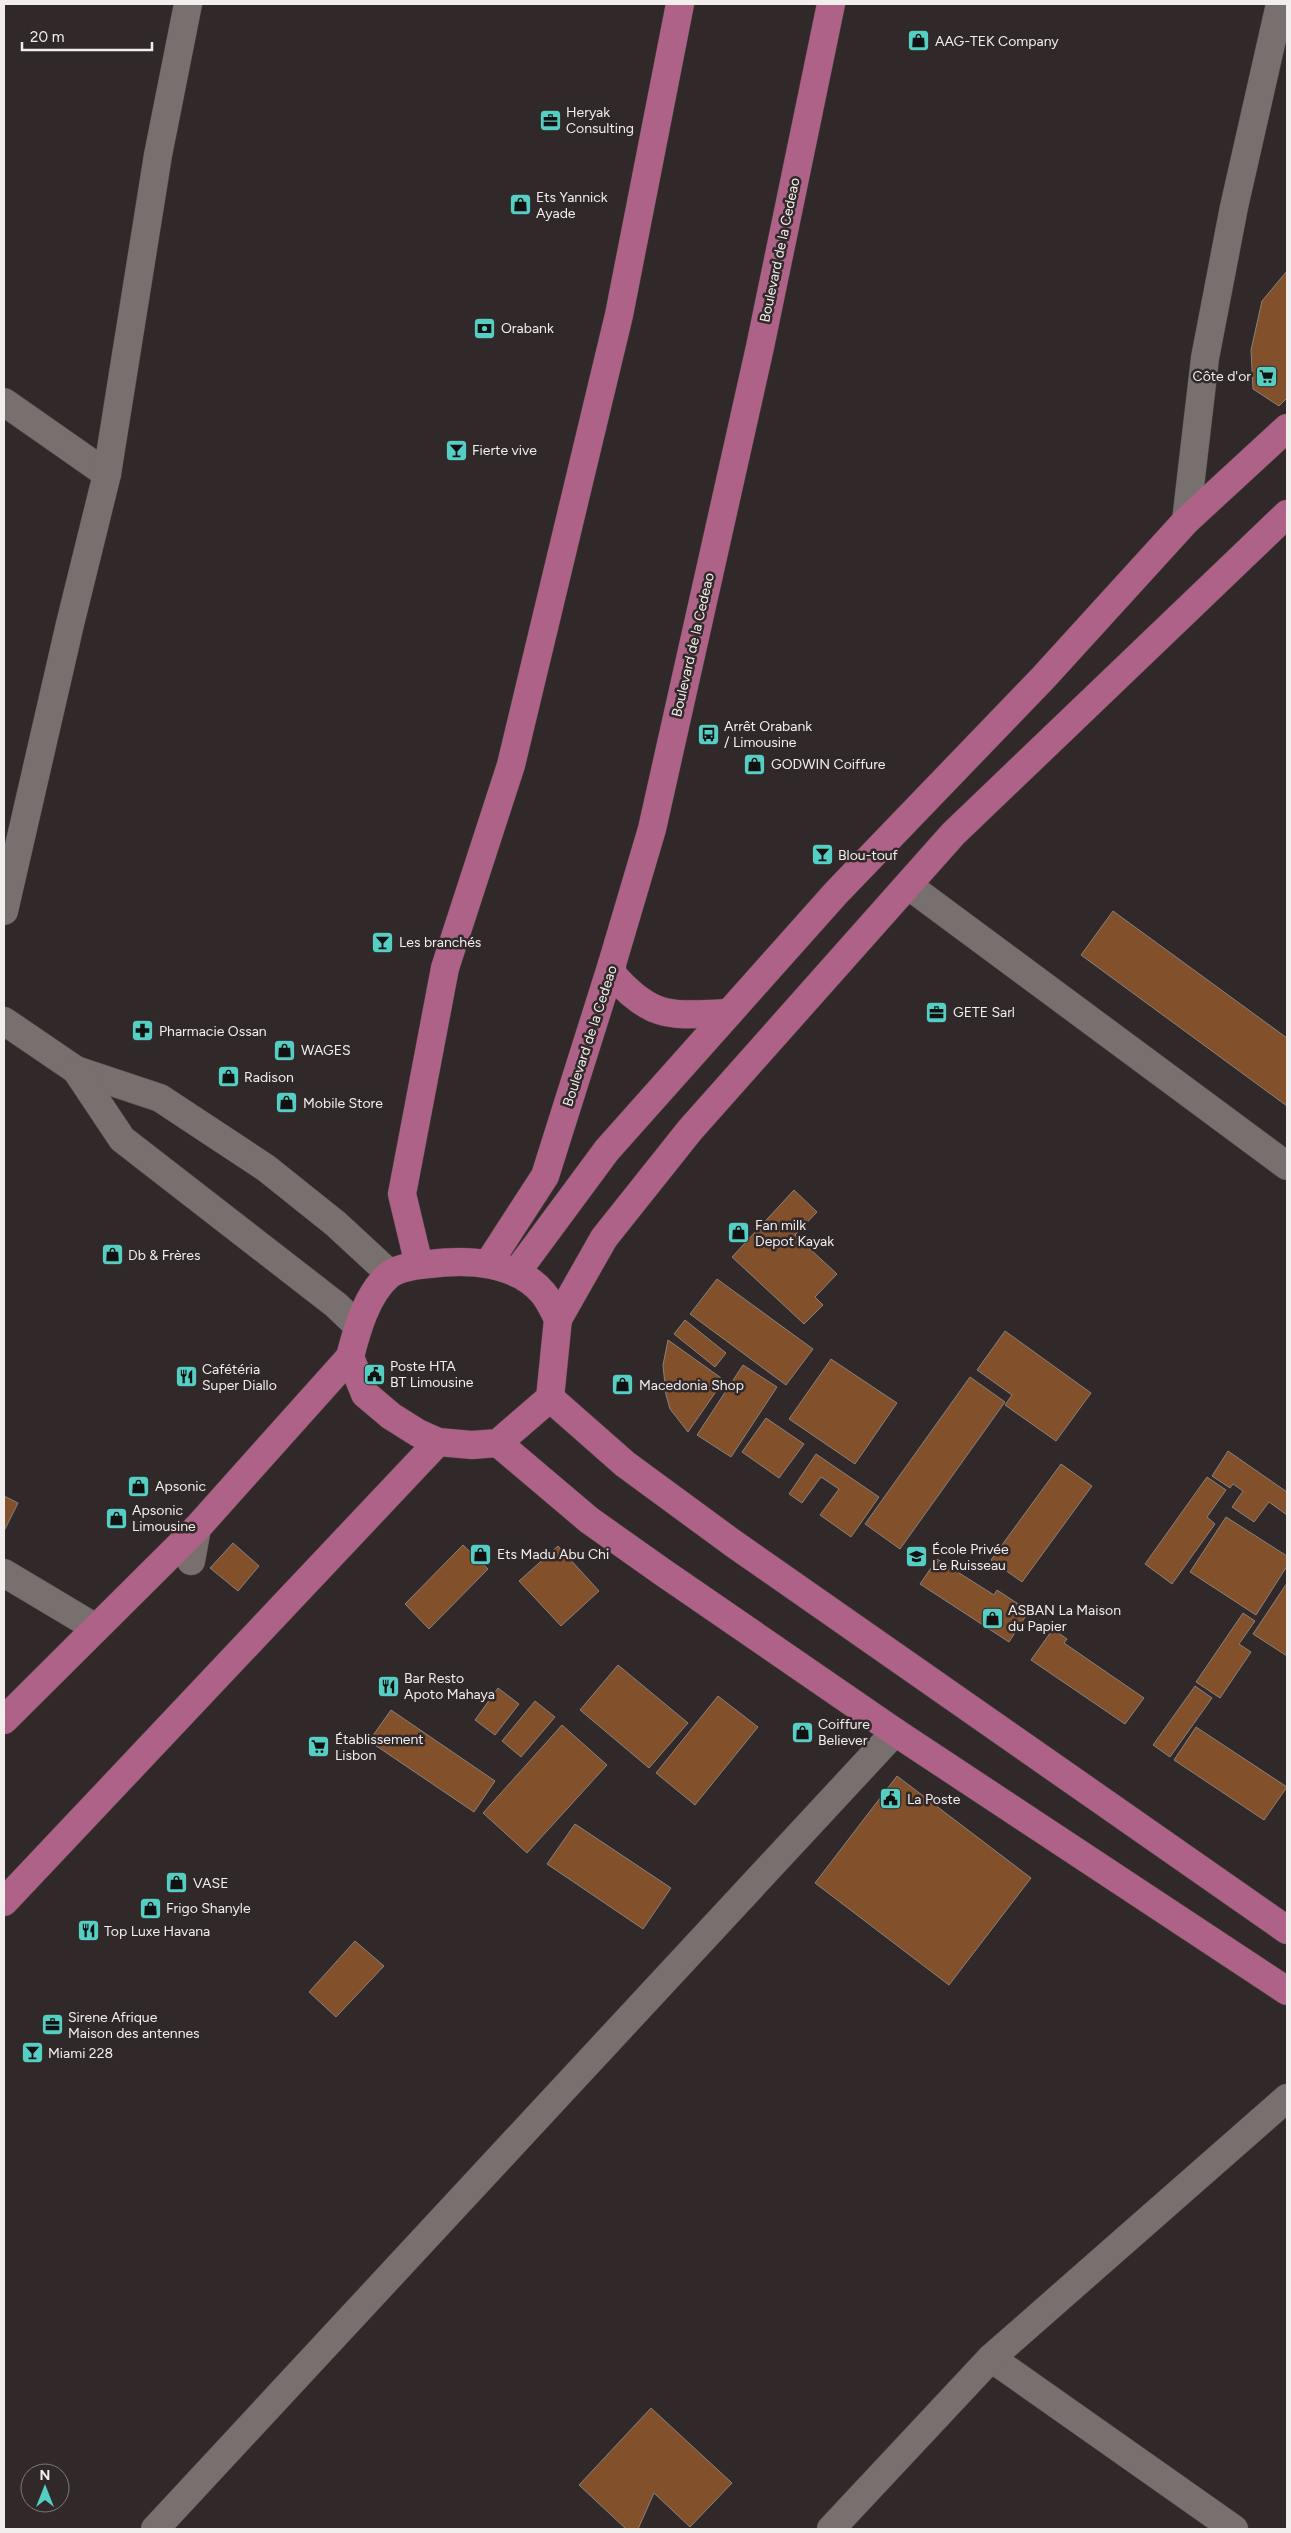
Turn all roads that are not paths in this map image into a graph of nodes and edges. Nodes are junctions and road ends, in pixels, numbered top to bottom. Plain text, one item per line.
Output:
1 (188, 4) edge
2 (680, 4) edge
3 (831, 4) edge
4 (1280, 4) edge
5 (4, 402) edge
6 (1287, 428) edge
7 (107, 474) junction
8 (1287, 514) edge
9 (1186, 521) junction
10 (909, 886) junction
11 (4, 911) edge
12 (612, 964) junction
13 (729, 1012) junction
14 (4, 1021) edge
15 (76, 1070) junction
16 (1287, 1166) edge
17 (488, 1264) junction
18 (419, 1265) junction
19 (516, 1273) junction
20 (390, 1274) junction
21 (558, 1319) junction
22 (358, 1326) junction
23 (350, 1357) junction
24 (550, 1398) junction
25 (438, 1442) junction
26 (498, 1443) junction
27 (197, 1528) junction
28 (191, 1561) dead end
29 (4, 1573) edge
30 (96, 1628) junction
31 (4, 1720) edge
32 (895, 1732) junction
33 (4, 1902) edge
34 (1287, 1930) edge
35 (1287, 1991) edge
36 (1287, 2098) edge
37 (991, 2358) junction
38 (155, 2529) edge
39 (831, 2529) edge
40 (1234, 2529) edge

1 - 7 street
2 - 18 main road
3 - 12 main road, Boulevard de la Cedeao
4 - 9 street
5 - 7 street
6 - 9 main road
7 - 11 street
8 - 10 main road
9 - 13 main road
10 - 16 street
10 - 21 main road
12 - 13 main road
12 - 17 main road, Boulevard de la Cedeao
13 - 19 main road
14 - 15 street
15 - 20 street
15 - 22 street
17 - 18 main road
17 - 19 main road
18 - 20 main road
19 - 21 main road
20 - 22 main road
21 - 24 main road
22 - 23 main road
23 - 25 main road
23 - 27 main road
24 - 26 main road
24 - 34 main road
25 - 26 main road
25 - 33 main road
26 - 32 main road
27 - 28 street
27 - 30 main road
29 - 30 street
30 - 31 main road
32 - 35 main road
32 - 38 street
36 - 37 street
37 - 39 street
37 - 40 street

